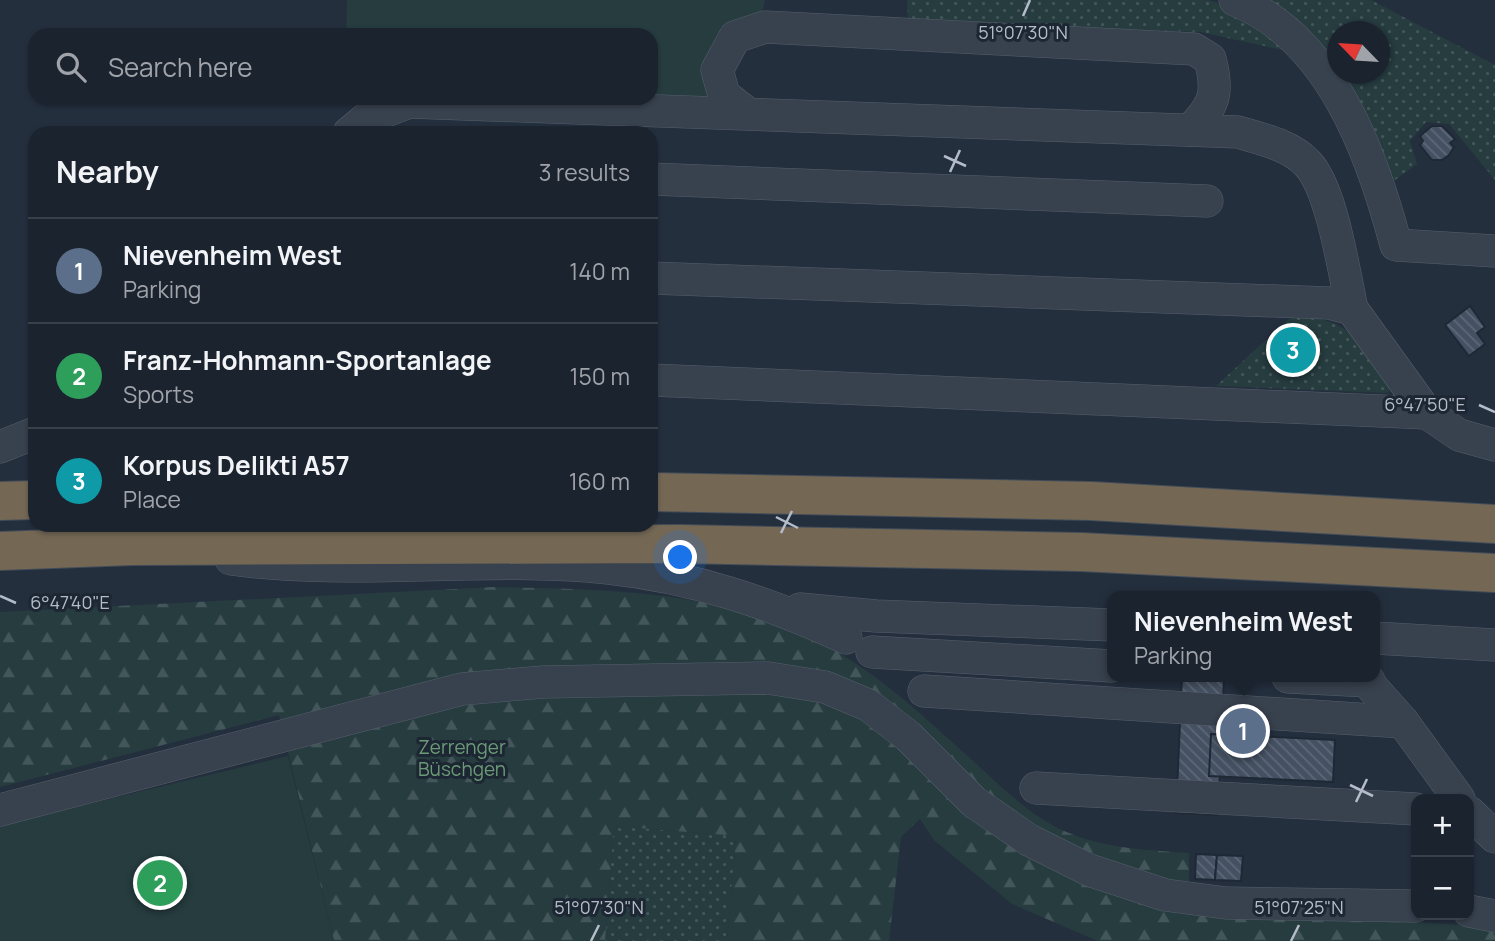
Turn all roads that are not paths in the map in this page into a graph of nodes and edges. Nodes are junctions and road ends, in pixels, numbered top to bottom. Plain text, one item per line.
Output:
1 (1234, 0) edge
2 (401, 105) edge
3 (501, 105) edge
4 (747, 113) junction
5 (357, 126) edge
6 (1190, 130) junction
7 (658, 179) edge
8 (1207, 201) dead end
9 (1495, 251) edge
10 (658, 278) edge
11 (1352, 309) junction
12 (658, 380) edge
13 (1427, 413) junction
14 (28, 436) edge
15 (1495, 445) edge
16 (0, 447) edge
17 (658, 492) edge
18 (28, 500) edge
19 (0, 501) edge
20 (1495, 524) edge
21 (132, 546) junction
22 (0, 551) edge
23 (1495, 573) edge
24 (778, 607) junction
25 (1107, 625) edge
26 (1380, 638) edge
27 (1495, 645) edge
28 (1107, 666) edge
29 (1369, 682) edge
30 (924, 691) dead end
31 (1403, 722) junction
32 (1036, 788) dead end
33 (1455, 794) edge
34 (1411, 809) edge
35 (0, 810) edge
36 (1474, 817) edge
37 (1495, 837) edge
38 (1411, 906) edge
39 (1474, 912) edge
40 (1495, 916) edge

1 - 9 lane
2 - 5 lane
3 - 4 lane
4 - 6 lane
4 - 6 lane
6 - 11 lane
7 - 8 lane
10 - 11 lane
11 - 13 lane
12 - 13 lane
13 - 15 lane
14 - 16 lane
17 - 20 highway
18 - 19 highway
21 - 22 highway
21 - 23 highway
21 - 24 lane
24 - 25 lane
24 - 28 lane
26 - 27 lane
29 - 31 lane
30 - 31 lane
31 - 33 lane
32 - 34 lane
35 - 38 lane
36 - 37 lane
39 - 40 lane

